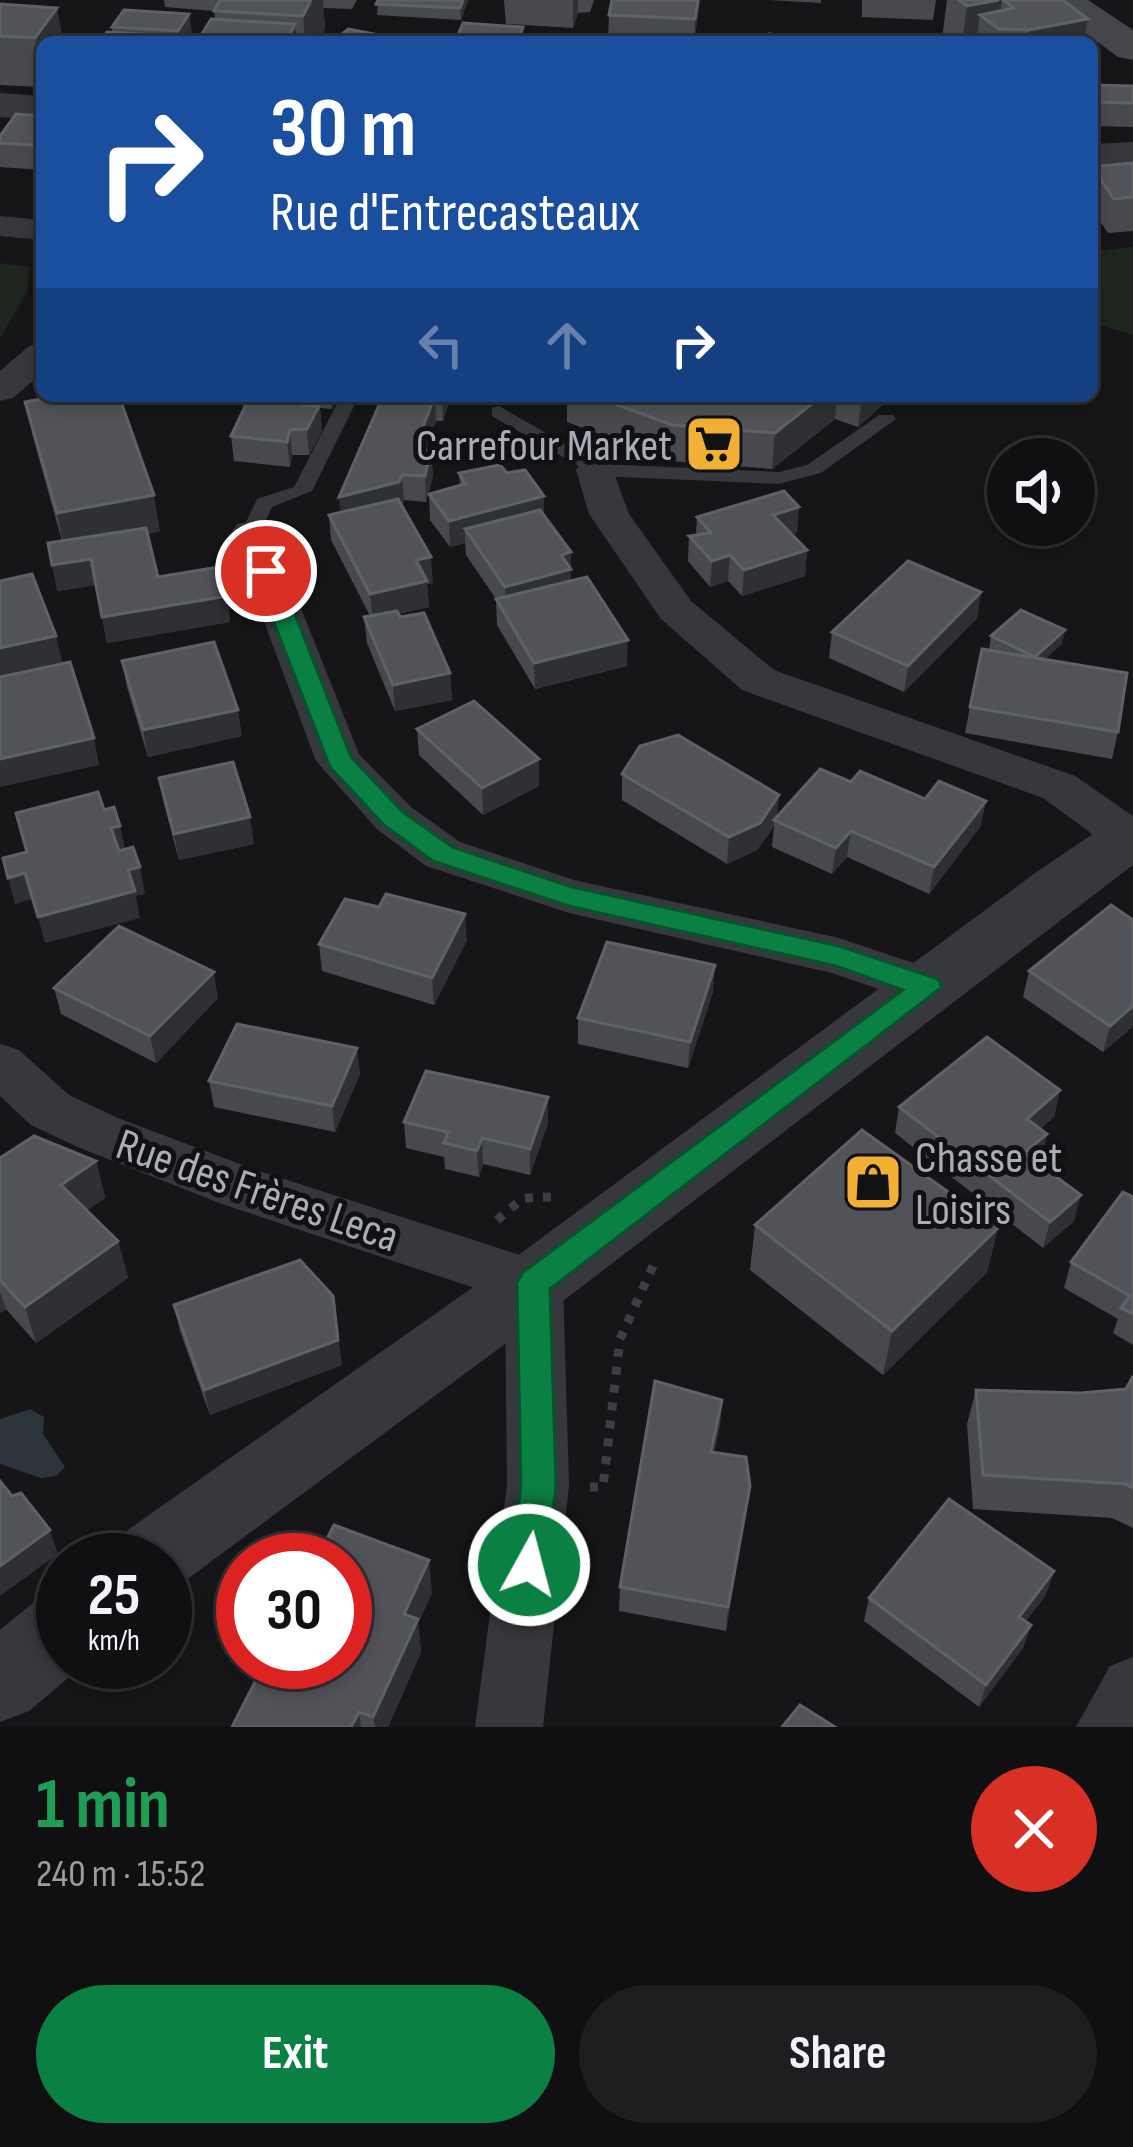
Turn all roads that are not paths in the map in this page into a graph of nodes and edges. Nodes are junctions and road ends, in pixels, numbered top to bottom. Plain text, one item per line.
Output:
1 (1061, 0) edge
2 (1133, 48) edge
3 (0, 105) edge
4 (36, 108) edge
5 (1133, 154) edge
6 (1098, 156) edge
7 (0, 226) edge
8 (36, 229) edge
9 (36, 359) edge
10 (0, 390) edge
11 (347, 402) edge
12 (499, 412) dead end
13 (886, 419) dead end
14 (596, 470) junction
15 (251, 533) joint
16 (1131, 837) edge
17 (928, 987) junction
18 (0, 1064) edge
19 (534, 1283) junction
20 (187, 1533) edge
21 (36, 1652) edge
22 (0, 1682) edge
23 (1133, 1689) edge
24 (509, 1727) edge
25 (1110, 1727) edge

1 - 2 main road
3 - 4 street
5 - 6 street
7 - 8 street
9 - 10 street
11 - 15 lane
12 - 14 lane
13 - 14 lane
14 - 16 street
15 - 17 street
16 - 17 street
17 - 19 street
18 - 19 street, Rue des Frères Leca
19 - 20 street
19 - 24 street
21 - 22 street
23 - 25 street

